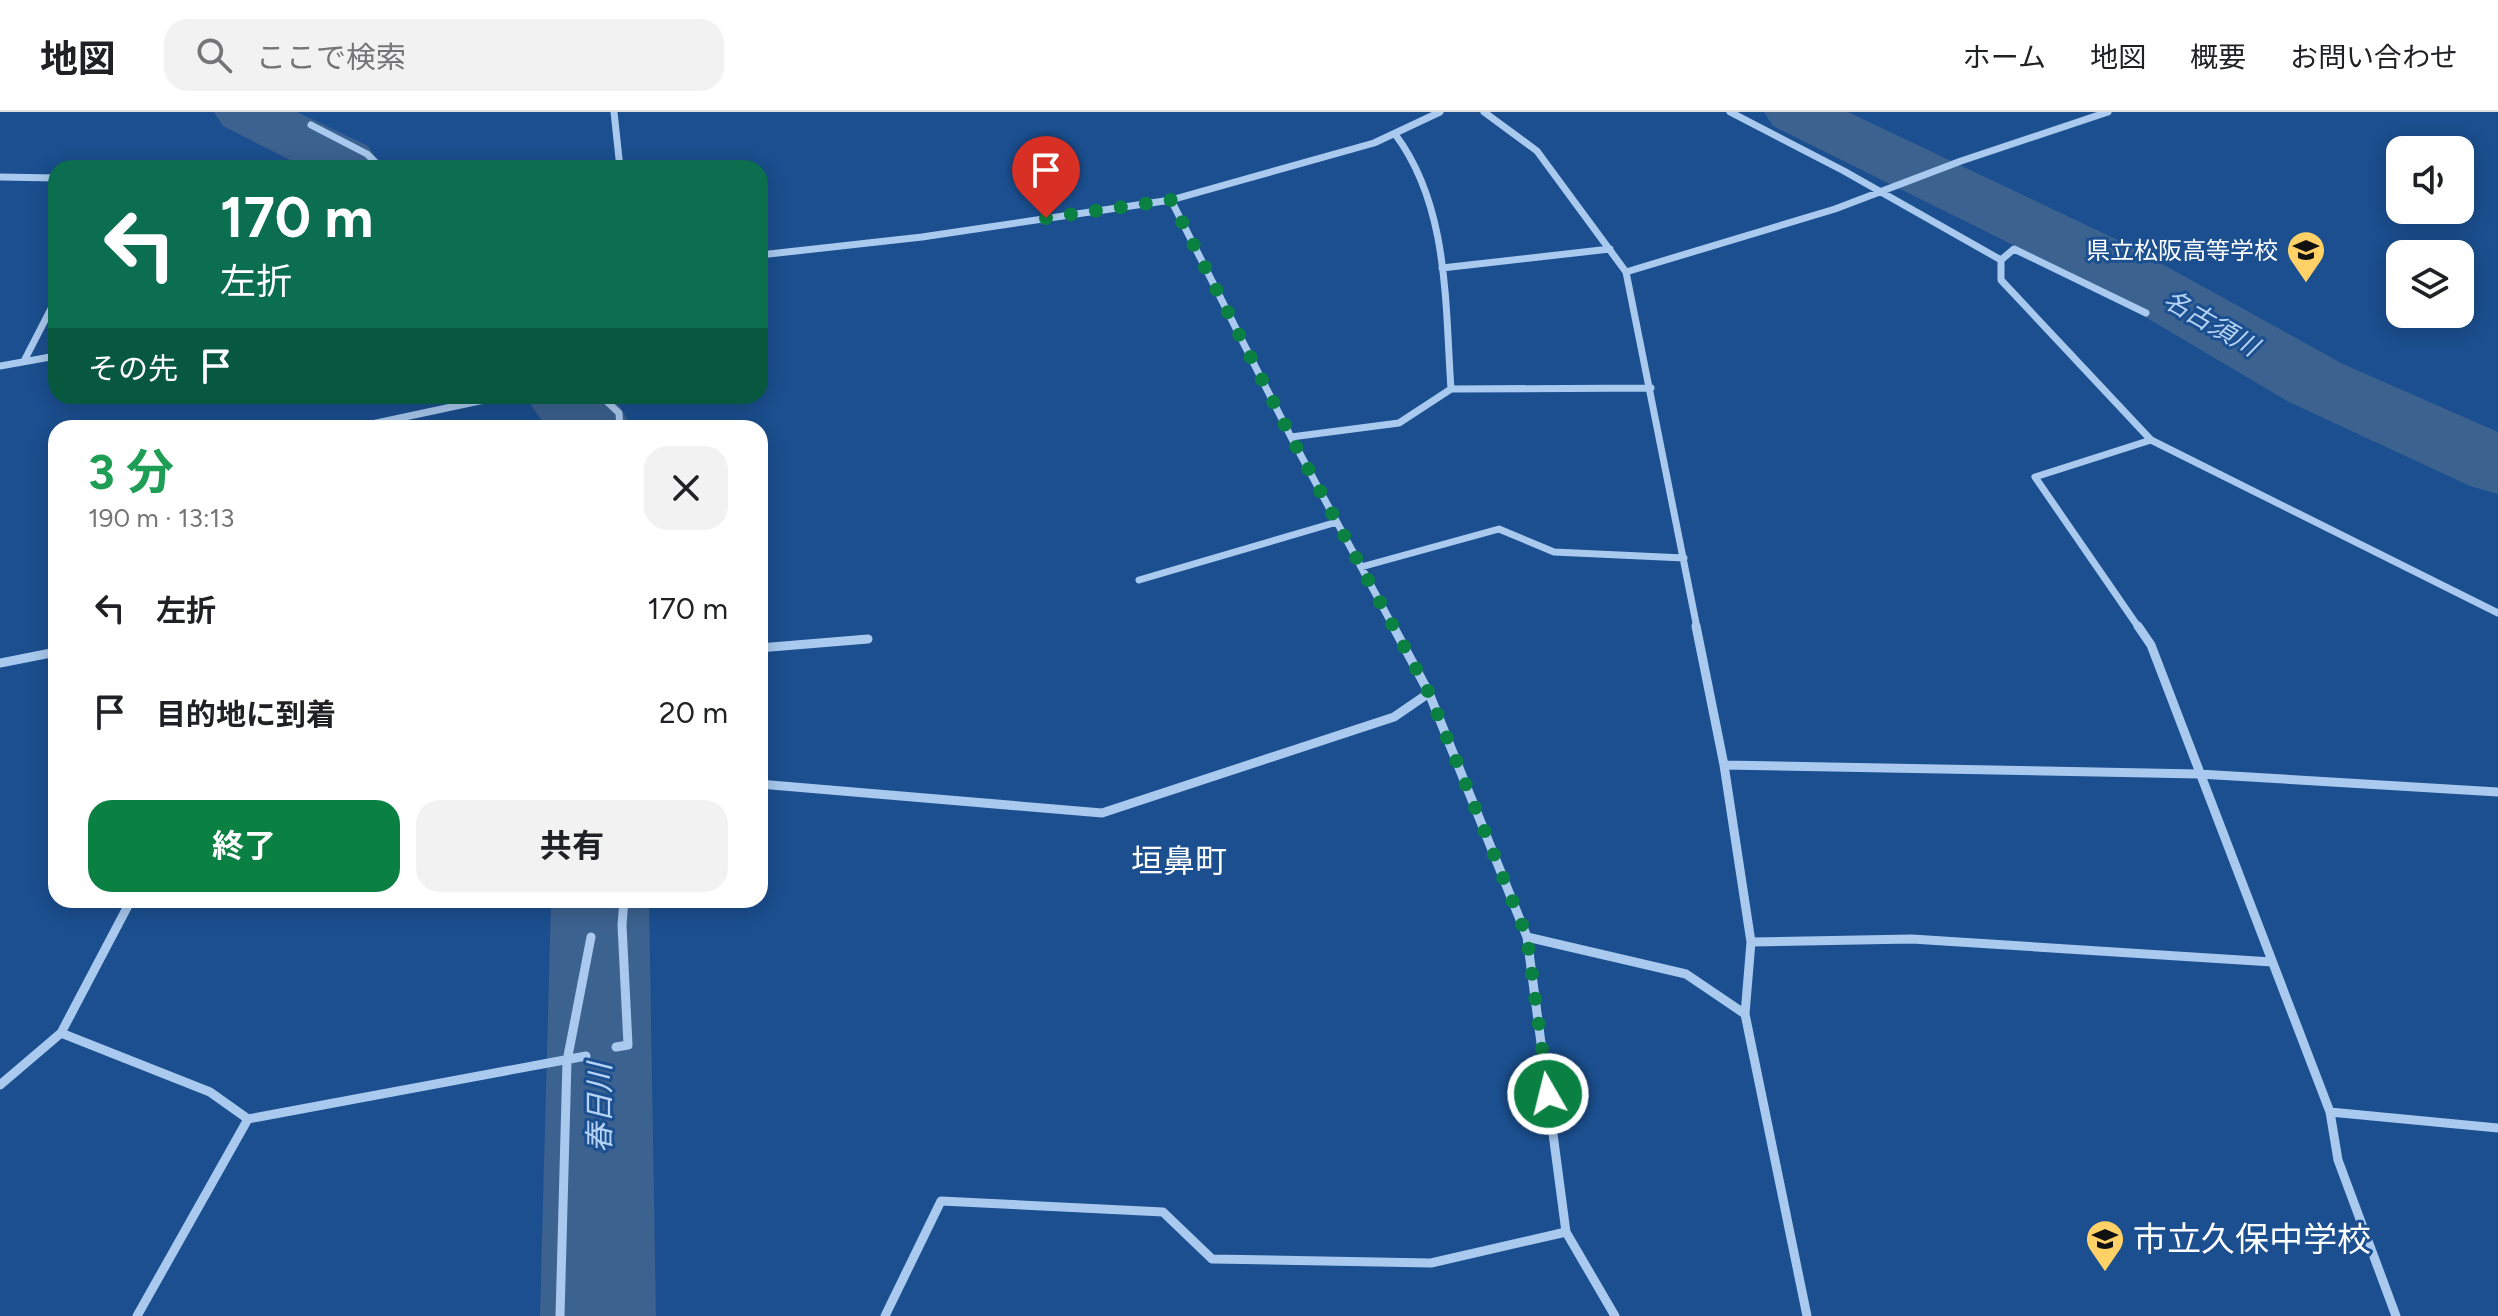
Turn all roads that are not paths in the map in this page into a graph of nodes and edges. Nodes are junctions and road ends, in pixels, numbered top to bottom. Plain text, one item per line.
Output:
1 (614, 112) edge
2 (1440, 112) edge
3 (1484, 112) edge
4 (1730, 112) edge
5 (2108, 112) edge
6 (311, 125) dead end
7 (1395, 134) junction
8 (373, 160) edge
9 (619, 160) edge
10 (0, 177) edge
11 (48, 178) edge
12 (1878, 193) junction
13 (1171, 200) junction
14 (1610, 249) junction
15 (768, 254) edge
16 (2001, 260) junction
17 (1442, 268) junction
18 (1626, 272) junction
19 (2146, 313) dead end
20 (48, 314) edge
21 (48, 357) edge
22 (24, 361) junction
23 (0, 366) edge
24 (1651, 388) junction
25 (1451, 389) junction
26 (466, 404) edge
27 (609, 404) edge
28 (390, 420) edge
29 (619, 420) edge
30 (1291, 437) junction
31 (2151, 440) junction
32 (1337, 522) junction
33 (1684, 558) junction
34 (1361, 567) junction
35 (1139, 580) dead end
36 (2498, 613) edge
37 (868, 639) dead end
38 (768, 647) edge
39 (48, 654) edge
40 (0, 663) edge
41 (1429, 693) junction
42 (1724, 765) junction
43 (2199, 774) junction
44 (768, 785) edge
45 (2498, 792) edge
46 (127, 908) edge
47 (623, 908) edge
48 (591, 937) dead end
49 (1527, 937) junction
50 (1751, 942) junction
51 (2272, 962) junction
52 (1745, 1014) junction
53 (61, 1033) junction
54 (616, 1047) dead end
55 (586, 1056) dead end
56 (567, 1061) junction
57 (0, 1085) edge
58 (2330, 1112) junction
59 (248, 1119) junction
60 (2498, 1128) edge
61 (1566, 1232) junction
62 (1806, 1315) edge
63 (137, 1316) edge
64 (560, 1316) edge
65 (885, 1316) edge
66 (1615, 1316) edge
67 (2396, 1316) edge

1 - 9 street
2 - 7 street
3 - 14 street
4 - 12 street
5 - 12 street
6 - 8 street
7 - 13 street
7 - 17 street
10 - 11 street
12 - 16 street
12 - 18 street
13 - 15 street
13 - 30 street
14 - 17 street
14 - 18 street
16 - 19 street
16 - 31 street
17 - 25 street
18 - 24 street
20 - 22 street
21 - 22 street
22 - 23 street
24 - 25 street
24 - 33 street
25 - 30 street
26 - 28 street
27 - 29 street
30 - 32 street
31 - 36 street
31 - 43 street
32 - 34 street
32 - 35 street
33 - 34 street
33 - 42 street
34 - 41 street
37 - 38 street
39 - 40 street
41 - 44 street
41 - 49 street
42 - 43 street
42 - 50 street
43 - 45 street
43 - 51 street
46 - 53 street
47 - 54 street
48 - 56 street
49 - 52 street
49 - 61 street
50 - 51 street
50 - 52 street
51 - 58 street
52 - 62 street
53 - 57 street
53 - 59 street
55 - 56 street
56 - 59 street
56 - 64 street
58 - 60 street
58 - 67 street
59 - 63 street
61 - 65 street
61 - 66 street

